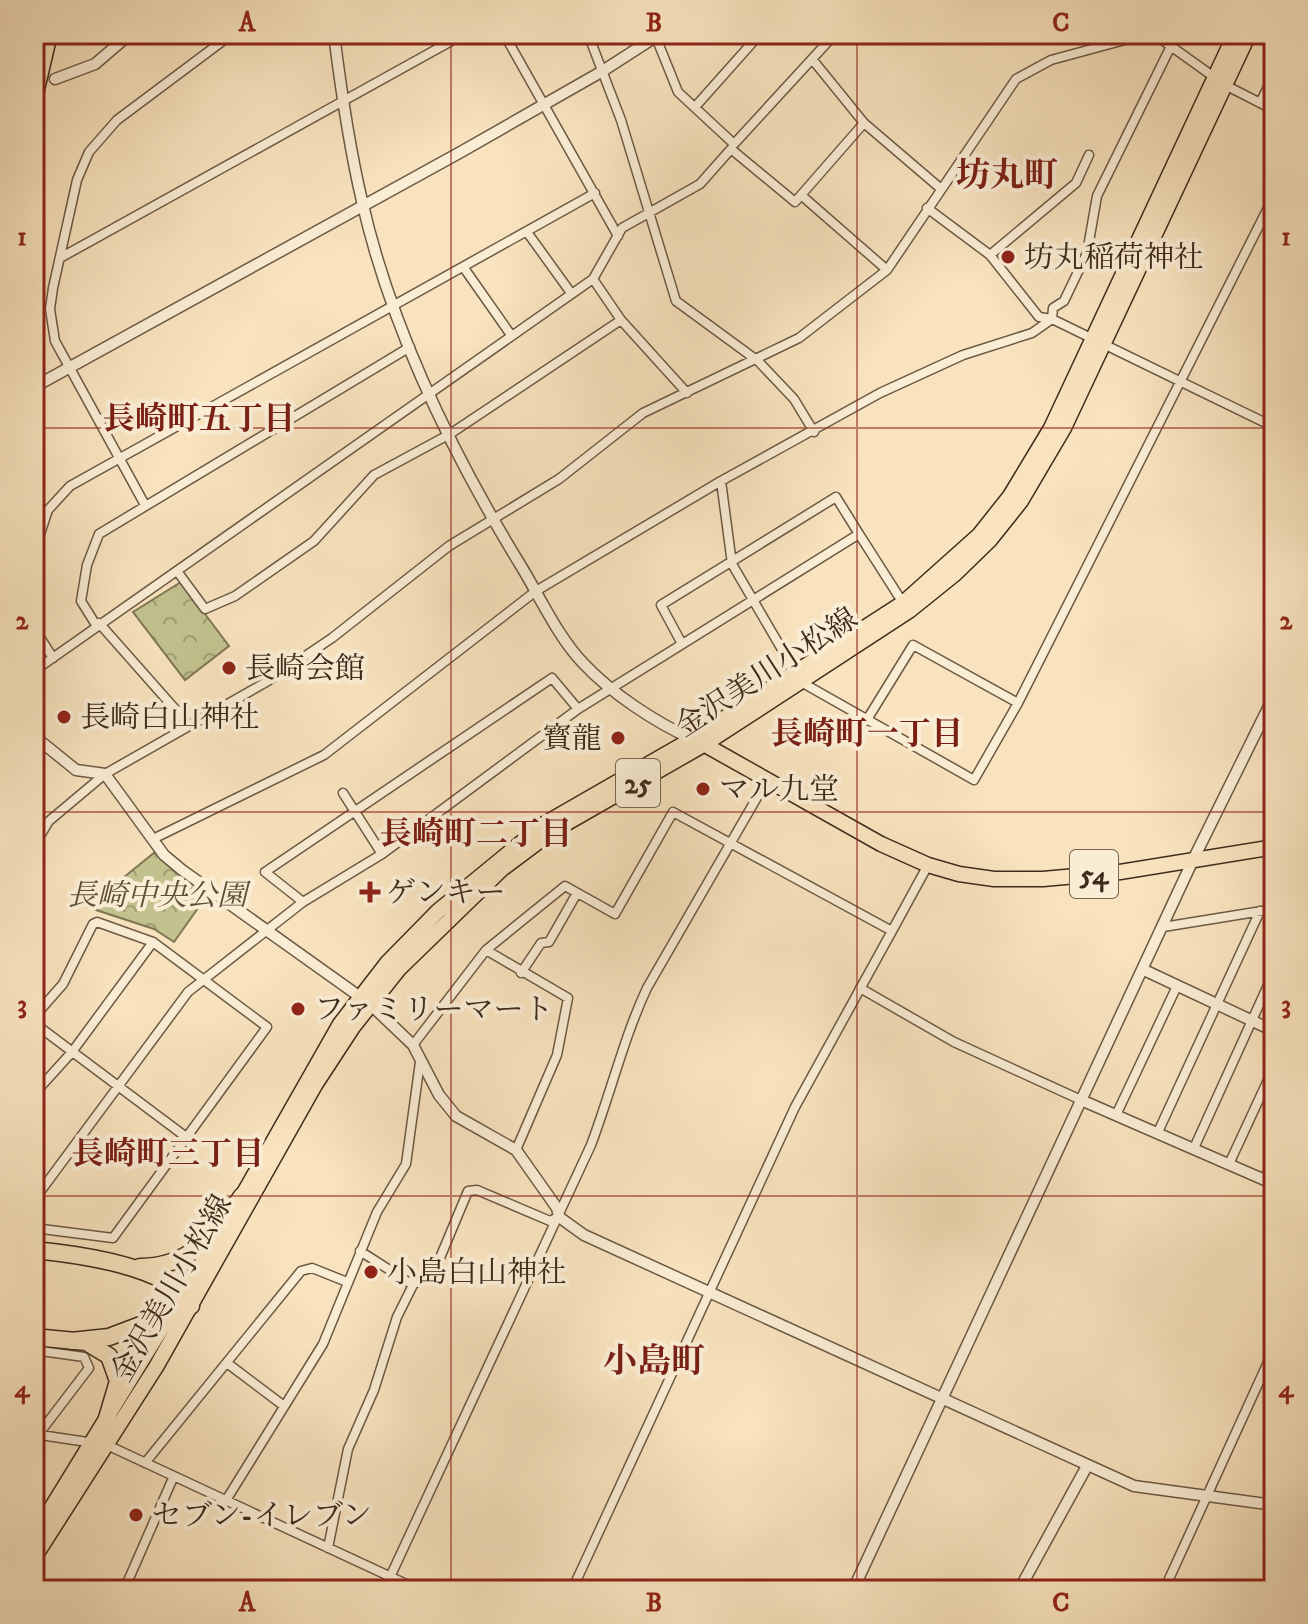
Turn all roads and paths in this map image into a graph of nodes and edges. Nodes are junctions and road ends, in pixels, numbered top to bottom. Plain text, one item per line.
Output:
1 (49, 34) edge
2 (130, 34) edge
3 (232, 34) edge
4 (334, 34) edge
5 (464, 34) edge
6 (504, 34) edge
7 (588, 34) edge
8 (760, 34) edge
9 (835, 34) edge
10 (1147, 34) edge
11 (1154, 34) edge
12 (1235, 34) edge
13 (1249, 34) edge
14 (656, 35) edge
15 (1171, 46) junction
16 (812, 59) junction
17 (601, 72) junction
18 (1274, 75) edge
19 (55, 79) dead end
20 (1220, 82) junction
21 (34, 98) edge
22 (342, 102) junction
23 (544, 103) junction
24 (1260, 103) junction
25 (695, 107) junction
26 (1274, 110) edge
27 (864, 123) junction
28 (1089, 155) dead end
29 (940, 188) junction
30 (595, 193) junction
31 (801, 195) junction
32 (1274, 196) edge
33 (362, 203) junction
34 (927, 208) junction
35 (648, 214) junction
36 (527, 232) junction
37 (618, 236) junction
38 (990, 255) junction
39 (60, 258) junction
40 (464, 268) junction
41 (887, 270) junction
42 (593, 279) junction
43 (571, 293) junction
44 (393, 304) junction
45 (1052, 319) junction
46 (621, 320) junction
47 (511, 335) junction
48 (1097, 342) junction
49 (410, 347) junction
50 (758, 361) junction
51 (69, 368) junction
52 (1182, 381) junction
53 (34, 387) edge
54 (431, 391) junction
55 (687, 393) junction
56 (1274, 427) edge
57 (814, 432) junction
58 (450, 434) junction
59 (117, 457) junction
60 (721, 481) junction
61 (145, 505) junction
62 (493, 521) junction
63 (859, 534) junction
64 (34, 552) edge
65 (732, 564) junction
66 (177, 571) junction
67 (536, 591) junction
68 (753, 599) junction
69 (903, 603) junction
70 (98, 624) junction
71 (34, 628) edge
72 (682, 644) junction
73 (53, 658) junction
74 (34, 671) edge
75 (798, 677) junction
76 (612, 687) junction
77 (1274, 696) edge
78 (1018, 703) junction
79 (578, 709) junction
80 (868, 718) junction
81 (190, 726) junction
82 (34, 736) edge
83 (699, 742) junction
84 (105, 774) junction
85 (767, 780) junction
86 (343, 793) dead end
87 (355, 812) junction
88 (153, 839) junction
89 (732, 842) junction
90 (34, 846) edge
91 (1274, 847) edge
92 (382, 854) junction
93 (1193, 860) junction
94 (928, 865) junction
95 (577, 893) junction
96 (303, 902) junction
97 (1274, 909) edge
98 (1260, 911) junction
99 (1163, 927) junction
100 (269, 929) junction
101 (892, 931) junction
102 (153, 942) junction
103 (486, 950) junction
104 (1144, 970) junction
105 (1274, 972) edge
106 (521, 973) junction
107 (204, 980) junction
108 (1177, 986) junction
109 (860, 988) junction
110 (365, 1000) junction
111 (1217, 1004) junction
112 (34, 1017) edge
113 (1252, 1021) junction
114 (34, 1023) edge
115 (1274, 1031) edge
116 (413, 1045) junction
117 (72, 1052) junction
118 (420, 1062) junction
119 (1274, 1067) edge
120 (34, 1070) edge
121 (44, 1081) junction
122 (117, 1086) junction
123 (34, 1094) edge
124 (1081, 1100) junction
125 (1117, 1113) junction
126 (1158, 1132) junction
127 (186, 1137) junction
128 (1194, 1148) junction
129 (516, 1150) junction
130 (1274, 1162) edge
131 (1229, 1164) junction
132 (1270, 1182) edge
133 (242, 1196) junction
134 (34, 1200) edge
135 (559, 1217) junction
136 (34, 1228) edge
137 (34, 1250) edge
138 (360, 1251) junction
139 (119, 1266) junction
140 (347, 1282) junction
141 (413, 1285) junction
142 (708, 1292) junction
143 (183, 1302) junction
144 (34, 1337) edge
145 (71, 1341) junction
146 (1274, 1349) edge
147 (34, 1350) edge
148 (227, 1363) junction
149 (940, 1399) junction
150 (284, 1406) junction
151 (105, 1425) junction
152 (36, 1434) edge
153 (101, 1443) junction
154 (145, 1463) junction
155 (1087, 1466) junction
156 (173, 1478) junction
157 (1206, 1498) junction
158 (225, 1502) junction
159 (1274, 1505) edge
160 (34, 1536) edge
161 (328, 1548) junction
162 (34, 1558) edge
163 (390, 1577) junction
164 (124, 1590) edge
165 (384, 1590) edge
166 (419, 1590) edge
167 (572, 1590) edge
168 (853, 1590) edge
169 (1019, 1590) edge
170 (1164, 1590) edge

1 - 21 highway
2 - 19 street
3 - 39 street
4 - 22 street
5 - 22 street
6 - 23 street
7 - 17 street
8 - 25 street
9 - 16 street
10 - 29 street
11 - 15 street
12 - 20 main road, 25
13 - 20 main road, 25
14 - 17 street
14 - 25 street
15 - 20 street
15 - 45 street
16 - 25 street
16 - 27 street
17 - 23 street
17 - 35 street
18 - 24 street
20 - 24 street
20 - 48 main road, 25
22 - 33 street
22 - 39 street
23 - 30 street
23 - 33 street
24 - 26 street
27 - 29 street
27 - 31 street
28 - 38 street
29 - 34 street
30 - 36 street
30 - 37 street
31 - 35 street
31 - 41 street
32 - 52 street
33 - 44 street
33 - 51 street
34 - 38 street
34 - 41 street
35 - 37 street
35 - 50 street
36 - 40 street
36 - 43 street
37 - 42 street
38 - 45 street
39 - 51 street
40 - 44 street
40 - 47 street
41 - 50 street
42 - 43 street
42 - 46 street
43 - 47 street
44 - 49 street
44 - 59 street
45 - 48 street
45 - 57 street
46 - 55 street
46 - 58 street
47 - 54 street
48 - 52 street
48 - 69 main road, 25
48 - 75 main road, 金沢美川小松線 / 25
49 - 54 street
49 - 61 street
50 - 55 street
50 - 57 street
51 - 53 street
51 - 59 street
52 - 56 street
52 - 78 street
54 - 58 street
54 - 66 street
55 - 62 street
57 - 60 street
58 - 62 street
58 - 66 street
59 - 61 street
59 - 64 street
60 - 65 street
60 - 67 street
61 - 70 street
62 - 67 street
62 - 81 street
63 - 65 street
63 - 68 street
63 - 69 street
65 - 68 street
65 - 72 street
66 - 70 street
67 - 76 street
67 - 88 street
68 - 72 street
68 - 75 street
69 - 75 main road, 25
70 - 73 street
70 - 81 street
71 - 73 street
72 - 76 street
73 - 74 street
75 - 80 street
75 - 83 main road, 25
76 - 79 street
76 - 83 street
77 - 93 street
78 - 80 street
78 - 80 street
79 - 87 street
79 - 92 street
81 - 84 street
82 - 84 street
83 - 85 main road, 54
83 - 110 main road, 25
84 - 88 street
84 - 90 street
85 - 89 street
85 - 94 main road, 54
86 - 87 street
87 - 92 street
87 - 96 street
88 - 100 street
89 - 95 street
89 - 101 street
89 - 135 street
91 - 93 main road, 54
92 - 96 street
93 - 94 main road, 54
93 - 99 street
94 - 101 street
95 - 103 street
95 - 106 street
96 - 100 street
97 - 98 street
98 - 99 street
98 - 111 street
99 - 104 street
100 - 107 street
100 - 110 street
101 - 109 street
102 - 107 street
102 - 112 street
102 - 117 street
103 - 106 street
103 - 116 street
104 - 108 street
104 - 124 street
105 - 113 street
106 - 129 street
107 - 122 street
107 - 127 street
108 - 111 street
108 - 125 street
109 - 124 street
109 - 142 street
110 - 116 street
110 - 133 main road, 25
110 - 143 main road, 金沢美川小松線 / 25
111 - 113 street
111 - 126 street
113 - 115 street
113 - 128 street
114 - 117 street
116 - 118 street
117 - 121 street
117 - 122 street
118 - 129 street
118 - 138 street
119 - 131 street
120 - 121 street
121 - 123 street
122 - 127 street
122 - 134 street
124 - 125 street
124 - 149 street
125 - 126 street
126 - 128 street
127 - 136 street
128 - 131 street
129 - 135 street
130 - 132 street
131 - 132 street
133 - 139 highway
133 - 143 main road, 25
135 - 141 street
135 - 142 street
135 - 163 street
137 - 139 highway
138 - 140 street
138 - 141 street
139 - 143 highway
140 - 148 street
140 - 150 street
141 - 161 street
142 - 149 street
142 - 167 street
143 - 145 highway
143 - 151 main road, 25
143 - 153 main road, 金沢美川小松線 / 25
144 - 145 highway
145 - 151 highway
146 - 157 street
147 - 152 street
148 - 150 street
148 - 154 street
149 - 155 street
149 - 168 street
150 - 158 street
151 - 153 main road, 25
152 - 153 street
153 - 154 street
153 - 160 main road, 25
153 - 162 main road, 金沢美川小松線 / 25
154 - 156 street
155 - 157 street
155 - 169 street
156 - 158 street
156 - 164 street
157 - 159 street
157 - 170 street
158 - 161 street
161 - 163 street
163 - 165 street
163 - 166 street

